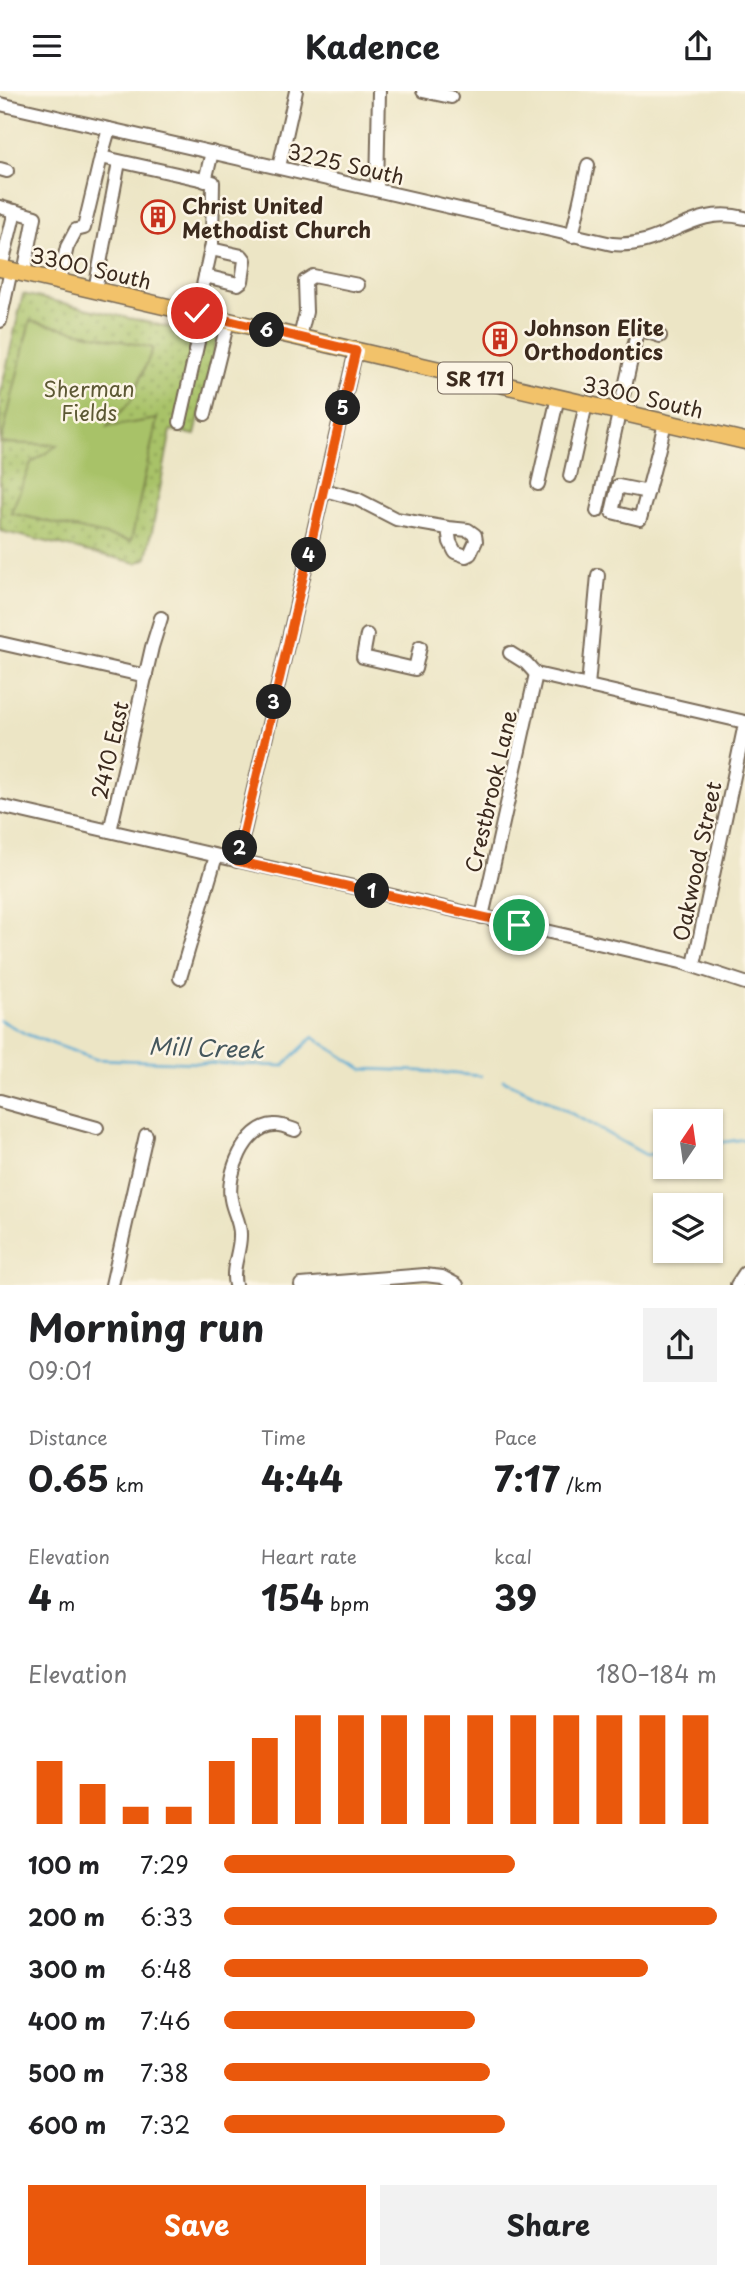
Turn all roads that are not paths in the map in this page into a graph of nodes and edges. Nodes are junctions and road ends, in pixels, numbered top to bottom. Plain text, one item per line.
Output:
1 (296, 91) edge
2 (379, 91) edge
3 (423, 91) edge
4 (451, 97) dead end
5 (0, 104) edge
6 (109, 129) junction
7 (212, 152) junction
8 (101, 157) junction
9 (119, 162) junction
10 (588, 165) dead end
11 (279, 167) junction
12 (205, 181) junction
13 (377, 190) junction
14 (0, 207) edge
15 (15, 211) junction
16 (745, 218) edge
17 (572, 236) junction
18 (211, 249) junction
19 (9, 270) edge
20 (205, 275) junction
21 (59, 281) junction
22 (358, 285) dead end
23 (95, 290) junction
24 (201, 314) junction
25 (0, 321) edge
26 (228, 321) junction
27 (660, 335) dead end
28 (300, 337) junction
29 (356, 351) junction
30 (558, 397) junction
31 (586, 404) junction
32 (619, 411) junction
33 (205, 414) dead end
34 (180, 422) dead end
35 (666, 422) junction
36 (745, 441) edge
37 (570, 476) dead end
38 (538, 484) dead end
39 (324, 490) junction
40 (648, 492) dead end
41 (597, 511) dead end
42 (448, 529) dead end
43 (598, 575) dead end
44 (162, 618) dead end
45 (367, 635) dead end
46 (0, 643) edge
47 (420, 647) dead end
48 (510, 653) dead end
49 (536, 674) junction
50 (146, 676) junction
51 (588, 686) junction
52 (745, 723) edge
53 (0, 806) edge
54 (110, 831) junction
55 (216, 856) junction
56 (237, 861) junction
57 (482, 916) junction
58 (694, 965) junction
59 (180, 978) dead end
60 (745, 983) edge
61 (0, 1101) edge
62 (97, 1128) dead end
63 (295, 1130) dead end
64 (146, 1135) dead end
65 (745, 1273) edge
66 (385, 1282) edge
67 (112, 1285) edge
68 (235, 1285) edge
69 (301, 1285) edge
70 (457, 1285) edge
71 (737, 1285) edge

1 - 11 street
2 - 13 street
3 - 4 street
5 - 6 street, 3225 South
6 - 7 street, 3225 South
6 - 8 street
7 - 11 street, 3225 South
7 - 12 street
8 - 9 street
8 - 21 street
9 - 12 street
9 - 23 street
10 - 17 street
11 - 13 street, 3225 South
12 - 18 street
13 - 17 street, 3225 South
14 - 15 street
15 - 19 street
15 - 19 street
16 - 17 street, 3225 South
18 - 20 street
18 - 20 street
19 - 21 main road, 3300 South / SR 171
19 - 25 street
20 - 24 street
21 - 23 main road, 3300 South / SR 171
22 - 28 street
23 - 24 main road, 3300 South / SR 171
24 - 26 main road, 3300 South / SR 171
24 - 34 street
26 - 28 main road, 3300 South / SR 171
26 - 33 street
27 - 32 street
28 - 29 main road, 3300 South / SR 171
29 - 30 main road, 3300 South / SR 171
29 - 39 street
30 - 31 main road, 3300 South / SR 171
30 - 38 street
31 - 32 main road, 3300 South / SR 171
31 - 37 street
32 - 35 main road, 3300 South / SR 171
32 - 41 street
35 - 36 main road, 3300 South / SR 171
35 - 40 street
39 - 42 street
39 - 56 street
43 - 51 street
44 - 50 street, 2410 East
45 - 47 street
46 - 50 street
48 - 49 street
49 - 51 street
49 - 57 street, Crestbrook Lane
50 - 54 street, 2410 East
51 - 52 street
52 - 58 street, Oakwood Street
53 - 54 street
54 - 55 street
55 - 56 street
55 - 59 street
56 - 57 street
57 - 58 street
58 - 60 street
61 - 62 street
63 - 68 street
64 - 67 street
65 - 71 street
66 - 69 street
66 - 70 street

